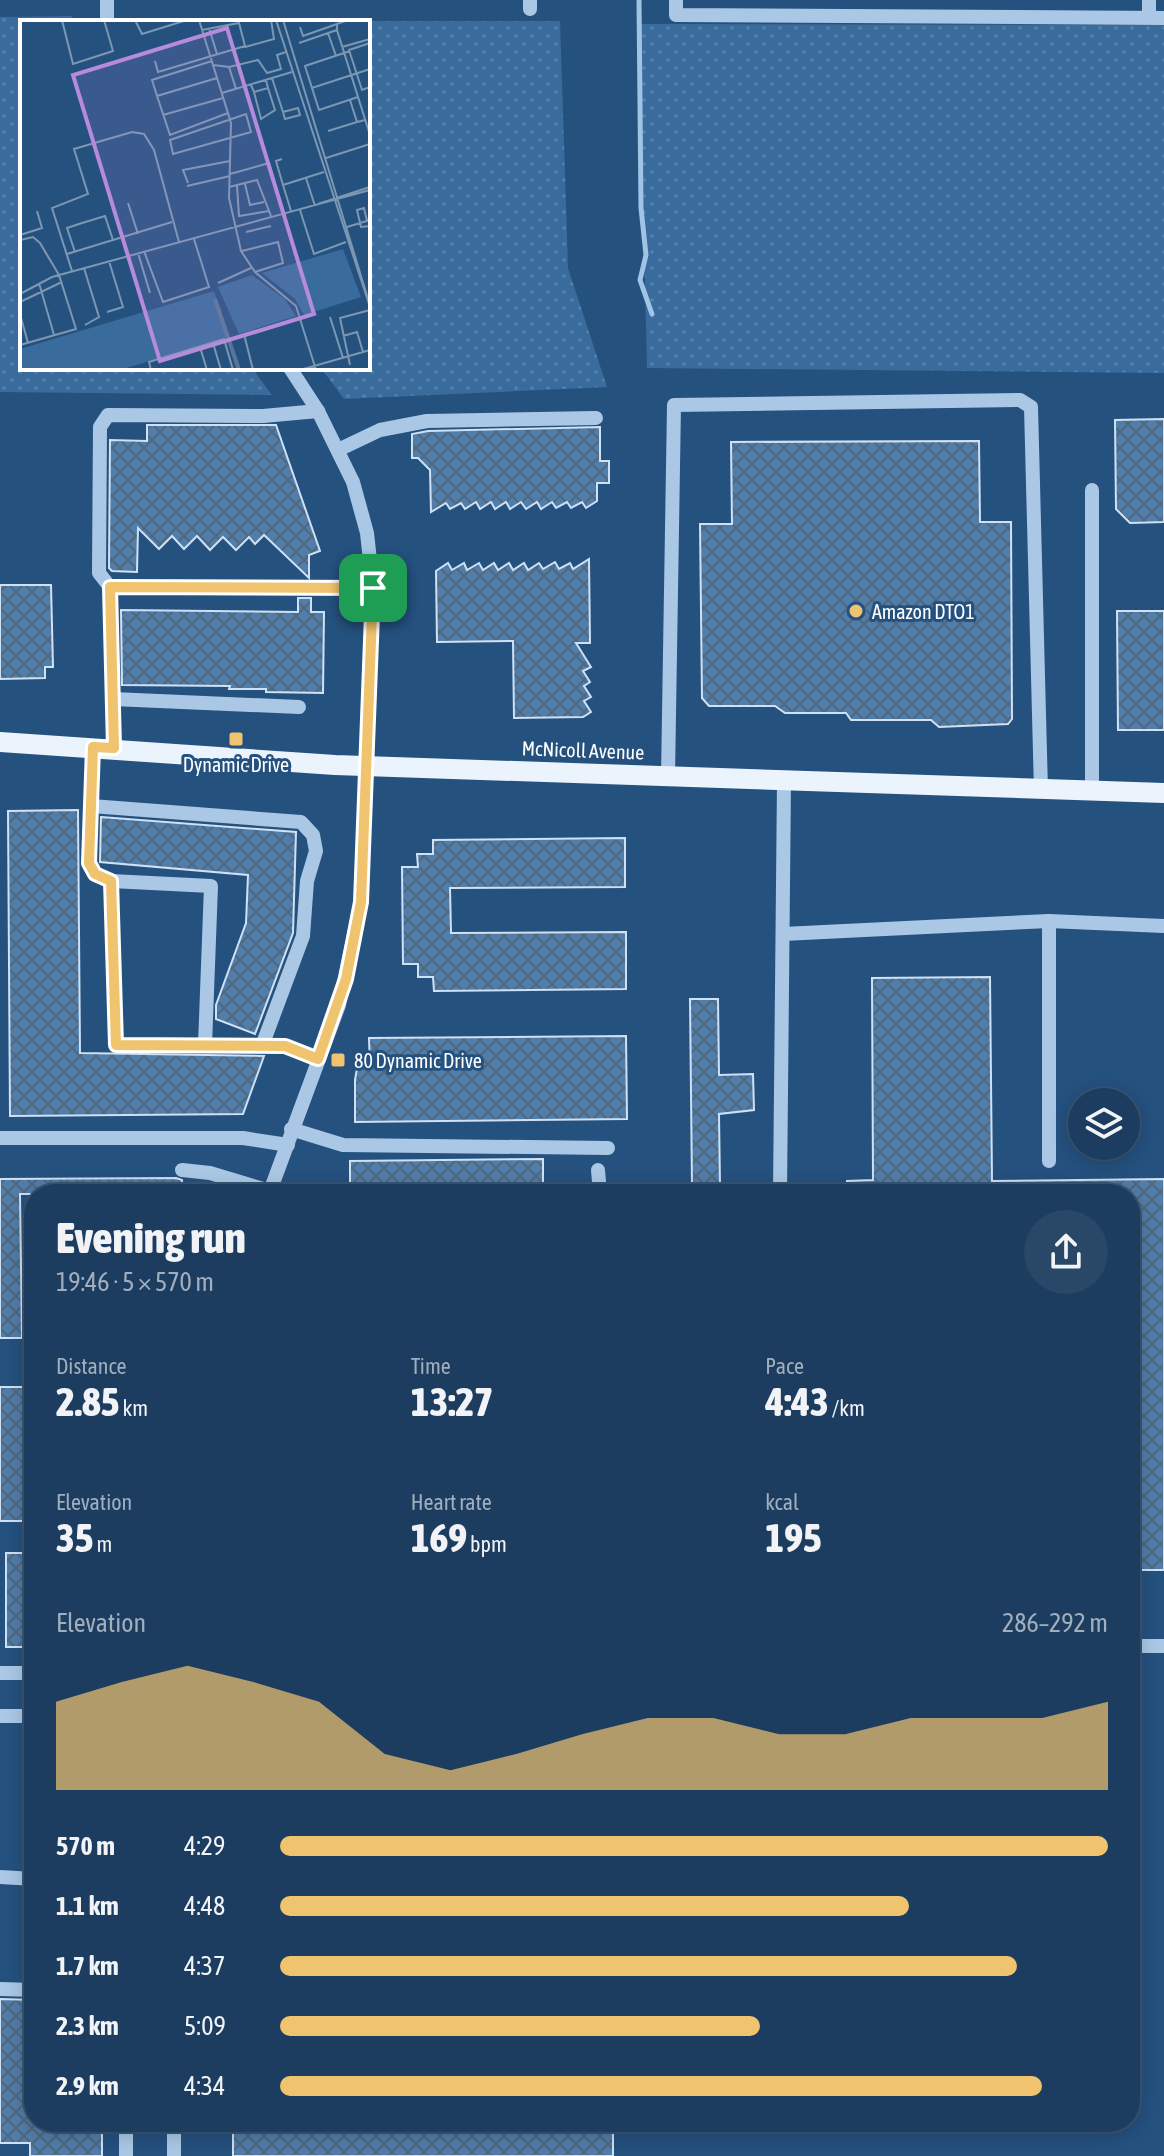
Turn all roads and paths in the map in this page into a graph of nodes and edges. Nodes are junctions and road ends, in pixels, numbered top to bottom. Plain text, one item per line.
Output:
1 (676, 0) edge
2 (858, 0) edge
3 (958, 0) edge
4 (1062, 0) edge
5 (1149, 0) edge
6 (762, 8) edge
7 (858, 16) junction
8 (958, 16) junction
9 (1062, 17) junction
10 (1156, 18) edge
11 (291, 370) edge
12 (318, 411) junction
13 (596, 418) dead end
14 (338, 450) junction
15 (1092, 490) dead end
16 (110, 587) junction
17 (373, 588) junction
18 (113, 699) junction
19 (299, 707) dead end
20 (0, 742) edge
21 (103, 748) junction
22 (364, 766) junction
23 (668, 777) junction
24 (784, 781) junction
25 (1041, 791) junction
26 (1092, 792) junction
27 (1164, 793) edge
28 (91, 806) junction
29 (111, 881) junction
30 (1049, 921) junction
31 (1164, 926) edge
32 (783, 934) junction
33 (205, 1045) junction
34 (262, 1046) junction
35 (318, 1059) junction
36 (291, 1129) junction
37 (0, 1138) edge
38 (287, 1145) junction
39 (608, 1148) dead end
40 (1049, 1161) dead end
41 (182, 1170) dead end
42 (598, 1170) dead end
43 (242, 1184) edge
44 (272, 1184) edge
45 (599, 1184) edge
46 (780, 1184) edge
47 (1140, 1646) edge
48 (1164, 1646) edge
49 (0, 1673) edge
50 (24, 1673) edge
51 (0, 1716) edge
52 (24, 1716) edge
53 (0, 1877) edge
54 (24, 1878) edge
55 (0, 1989) edge
56 (24, 1990) edge
57 (126, 2132) edge
58 (174, 2132) edge
59 (126, 2156) edge
60 (174, 2156) edge

1 - 6 street
2 - 7 street
3 - 8 street
4 - 9 street
5 - 10 street
6 - 7 street
7 - 8 street
8 - 9 street
9 - 10 street
11 - 12 street
12 - 14 street
12 - 16 street
13 - 14 street
14 - 17 street
15 - 26 street
16 - 17 street
16 - 18 street
17 - 22 street
18 - 19 street
18 - 21 street
20 - 21 main road, McNicoll Avenue
21 - 22 main road, McNicoll Avenue
21 - 28 street
22 - 23 main road, McNicoll Avenue
22 - 35 street
23 - 24 main road, McNicoll Avenue
23 - 25 street
24 - 25 main road, McNicoll Avenue
24 - 32 street
25 - 26 main road, McNicoll Avenue
26 - 27 main road, McNicoll Avenue
28 - 29 street
28 - 34 street
29 - 33 street
29 - 33 street
30 - 31 street
30 - 32 street
30 - 40 street
32 - 46 street
33 - 34 street
34 - 35 street
35 - 36 street
36 - 38 street
36 - 39 street
37 - 38 street
38 - 44 street
41 - 43 street
42 - 45 street
47 - 48 street
49 - 50 street
51 - 52 street
53 - 54 street
55 - 56 street
57 - 59 street
58 - 60 street

